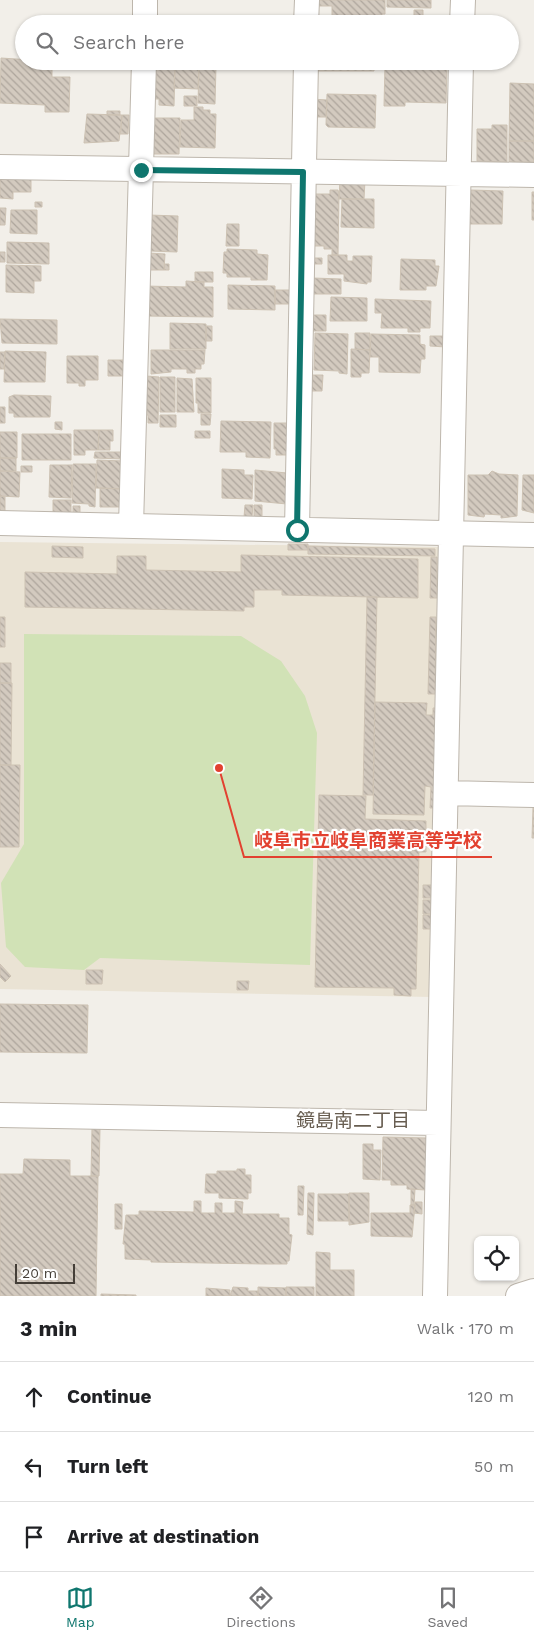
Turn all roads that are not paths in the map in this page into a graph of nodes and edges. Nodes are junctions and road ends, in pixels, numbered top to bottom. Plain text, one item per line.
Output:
1 (145, 0) edge
2 (307, 0) edge
3 (463, 0) edge
4 (145, 15) edge
5 (306, 15) edge
6 (462, 15) edge
7 (144, 70) edge
8 (306, 70) edge
9 (461, 70) edge
10 (0, 167) edge
11 (141, 170) junction
12 (303, 172) junction
13 (458, 175) junction
14 (534, 175) edge
15 (0, 523) edge
16 (131, 526) junction
17 (297, 530) junction
18 (453, 533) junction
19 (534, 535) edge
20 (447, 793) junction
21 (534, 795) edge
22 (0, 1115) edge
23 (438, 1123) junction
24 (534, 1291) edge
25 (435, 1296) edge
26 (518, 1296) edge

1 - 4 street
2 - 5 street
3 - 6 street
7 - 11 street
8 - 12 street
9 - 13 street
10 - 11 street
11 - 12 street
11 - 16 street
12 - 13 street
12 - 17 street
13 - 14 street
13 - 18 street
15 - 16 street
16 - 17 street
17 - 18 street
18 - 19 street
18 - 20 street
20 - 21 street
20 - 23 street
22 - 23 street
23 - 25 street
24 - 26 street

